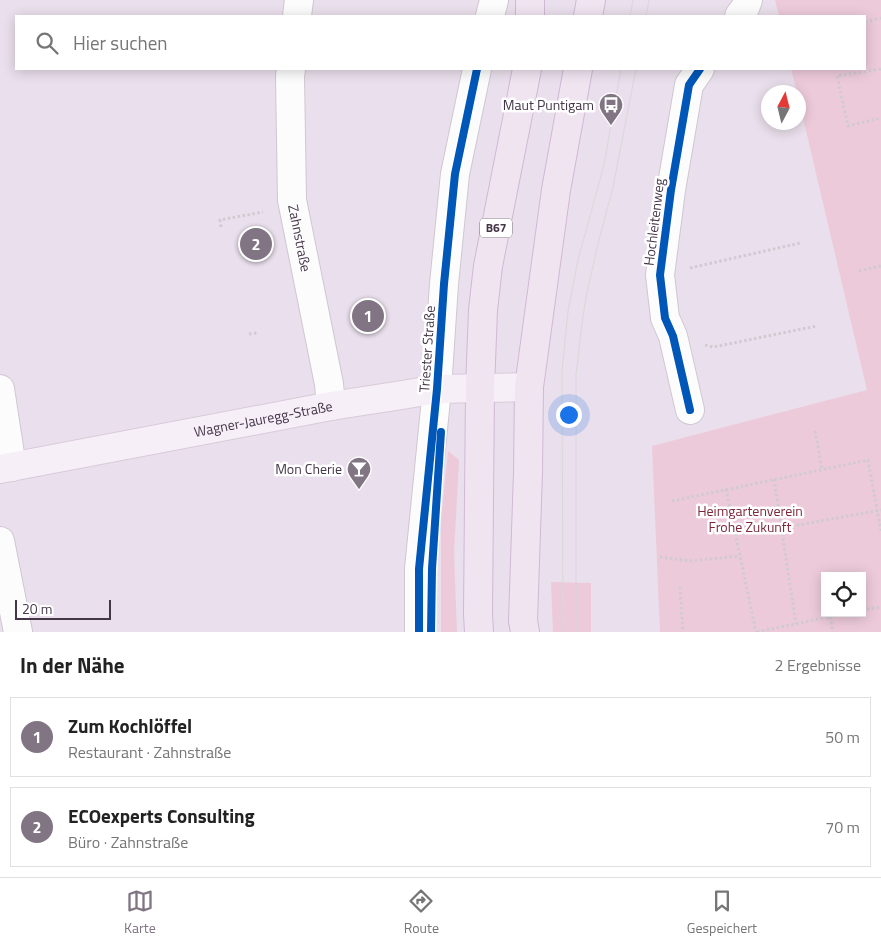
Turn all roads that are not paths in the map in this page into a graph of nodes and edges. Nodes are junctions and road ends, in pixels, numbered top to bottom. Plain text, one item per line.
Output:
1 (299, 0) edge
2 (494, 0) edge
3 (530, 0) edge
4 (591, 0) edge
5 (748, 0) edge
6 (297, 15) edge
7 (490, 15) edge
8 (530, 15) edge
9 (588, 15) edge
10 (740, 15) edge
11 (291, 70) edge
12 (477, 70) edge
13 (527, 70) edge
14 (578, 70) edge
15 (699, 70) edge
16 (528, 387) junction
17 (480, 388) junction
18 (0, 389) edge
19 (437, 389) junction
20 (331, 406) junction
21 (690, 410) dead end
22 (6, 468) edge
23 (0, 540) edge
24 (18, 632) edge
25 (419, 632) edge
26 (479, 632) edge
27 (524, 632) edge

1 - 6 street
2 - 7 street
3 - 8 main road
4 - 9 main road
5 - 10 street
11 - 20 street, Zahnstraße
12 - 19 street, Triester Straße
13 - 17 main road, B67
14 - 16 main road
15 - 21 street, Hochleitenweg
16 - 17 main road, Wagner-Jauregg-Straße
16 - 27 main road
17 - 19 main road, Wagner-Jauregg-Straße
17 - 26 main road, B67
18 - 22 street
19 - 20 main road, Wagner-Jauregg-Straße
19 - 25 street, Triester Straße
20 - 22 main road, Wagner-Jauregg-Straße
23 - 24 street

